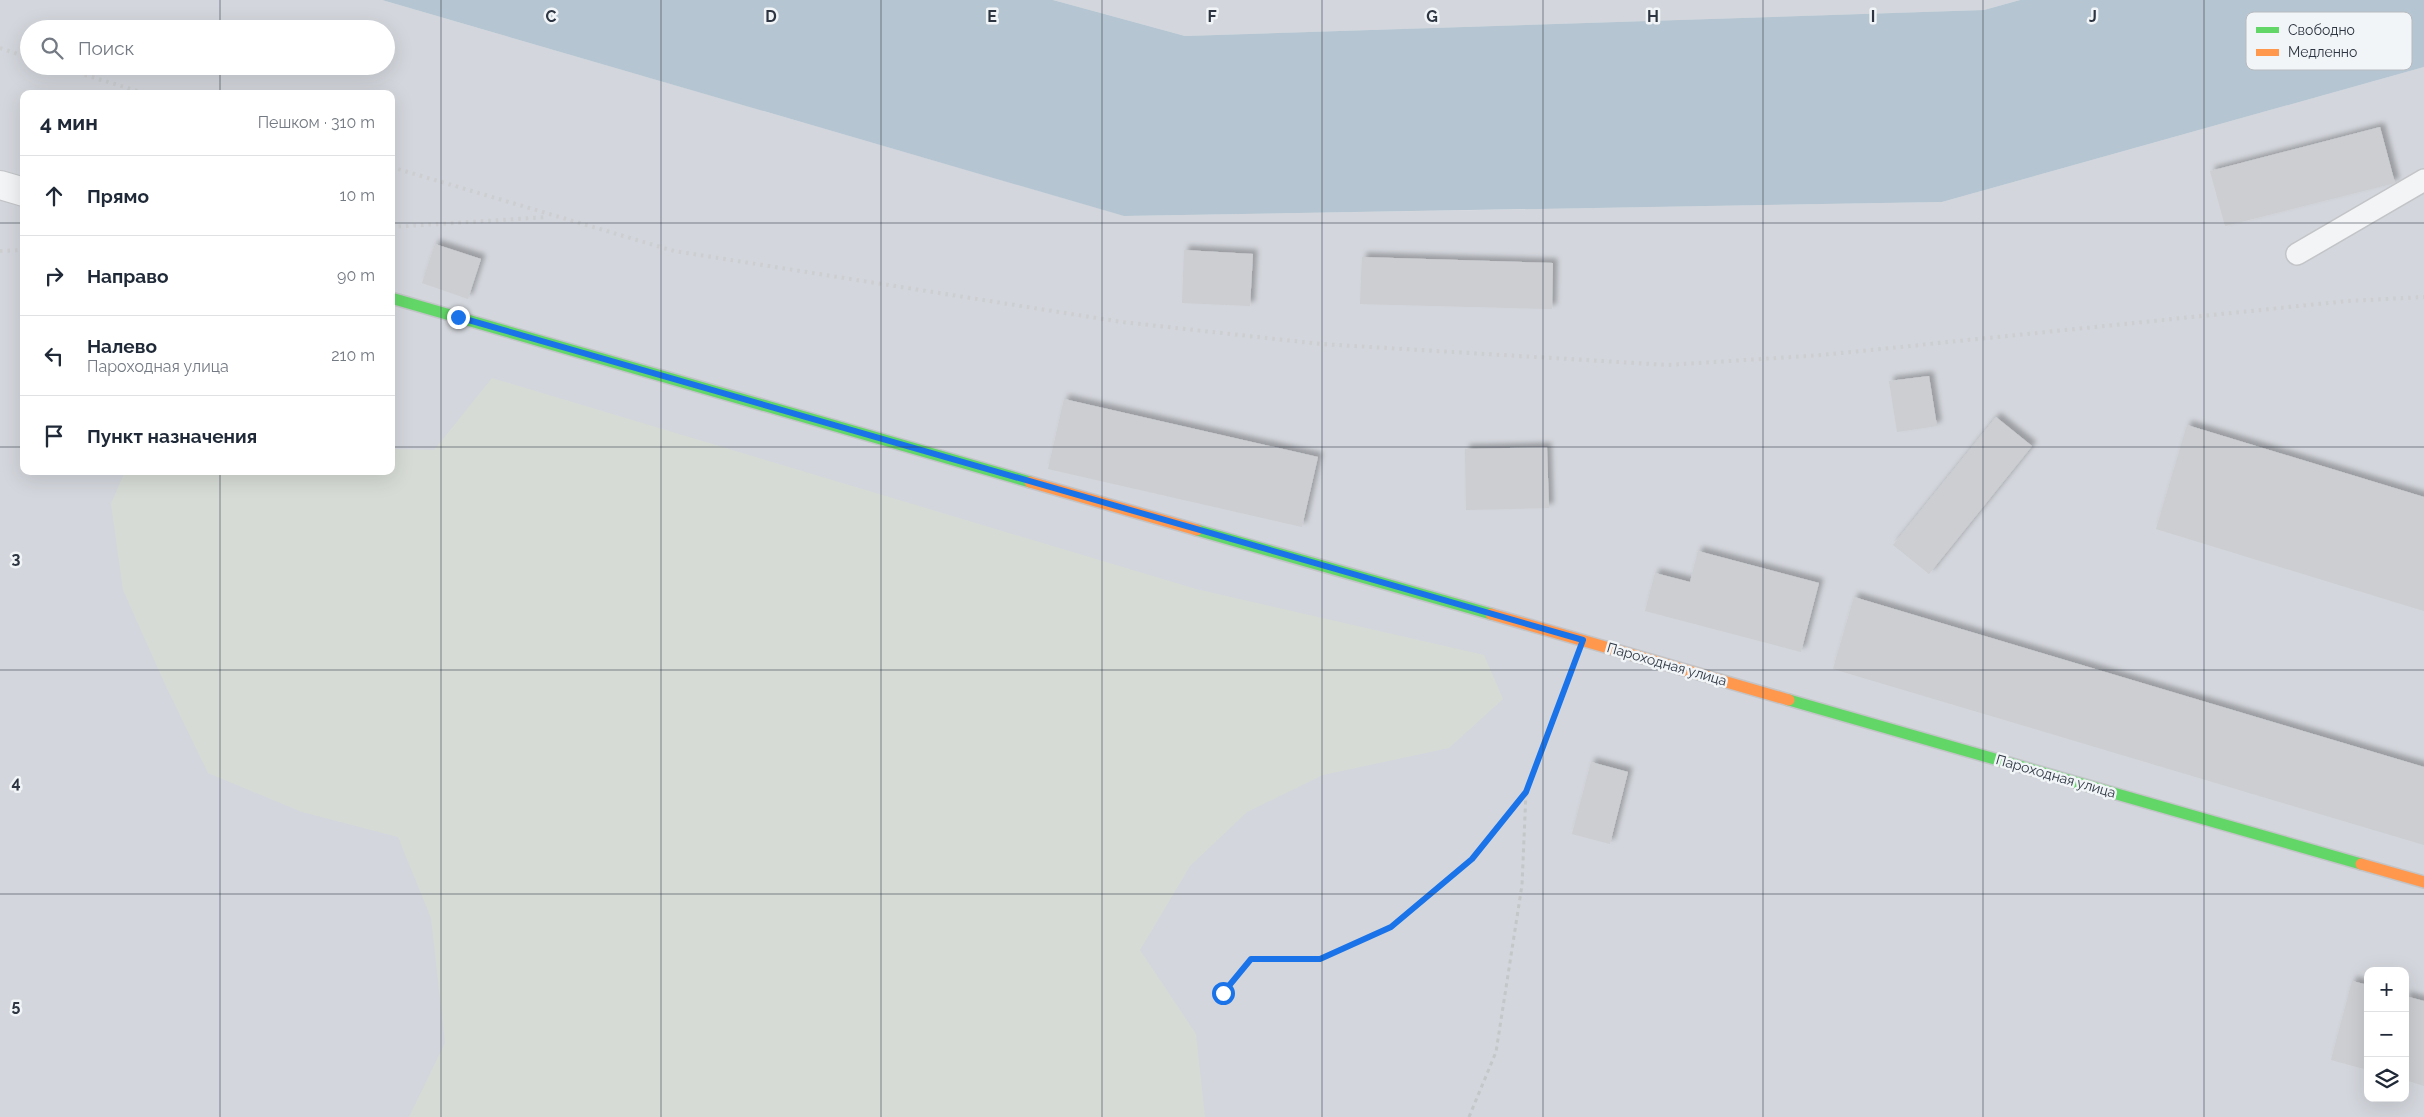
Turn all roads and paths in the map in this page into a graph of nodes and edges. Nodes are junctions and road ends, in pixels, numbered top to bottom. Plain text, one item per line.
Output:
1 (2424, 180) edge
2 (0, 186) edge
3 (20, 191) edge
4 (2297, 254) dead end
5 (395, 299) edge
6 (1583, 640) junction
7 (1526, 792) junction
8 (2424, 882) edge
9 (1223, 993) dead end
10 (1469, 1117) edge

1 - 4 lane
2 - 3 street
5 - 6 street, Пароходная улица
6 - 7 path
6 - 8 street, Пароходная улица
7 - 9 path
7 - 10 path

